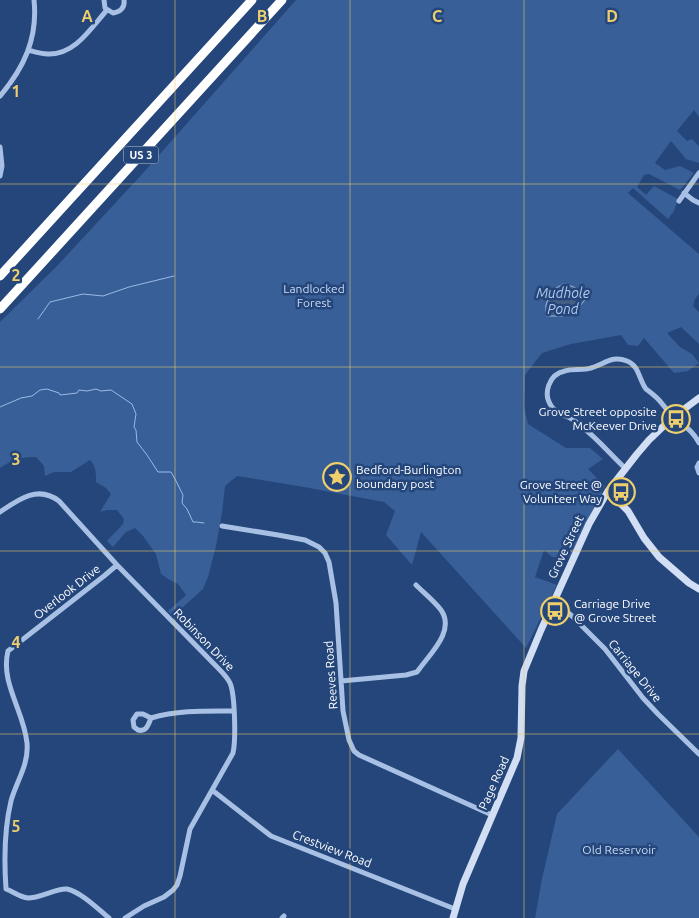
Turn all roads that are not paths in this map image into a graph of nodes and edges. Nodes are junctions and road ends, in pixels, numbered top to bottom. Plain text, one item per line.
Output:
1 (34, 0) edge
2 (104, 0) edge
3 (124, 0) edge
4 (252, 0) edge
5 (282, 0) edge
6 (107, 10) junction
7 (28, 50) junction
8 (0, 96) edge
9 (0, 147) edge
10 (699, 173) edge
11 (0, 176) edge
12 (684, 192) junction
13 (678, 201) dead end
14 (699, 203) edge
15 (0, 276) edge
16 (0, 309) edge
17 (699, 398) edge
18 (674, 417) junction
19 (699, 443) edge
20 (699, 463) edge
21 (625, 468) junction
22 (699, 473) edge
23 (608, 491) junction
24 (0, 512) edge
25 (222, 526) dead end
26 (116, 565) junction
27 (416, 584) dead end
28 (699, 589) edge
29 (554, 601) junction
30 (532, 652) joint
31 (340, 680) junction
32 (234, 711) junction
33 (151, 718) dead end
34 (699, 754) edge
35 (212, 790) junction
36 (492, 816) junction
37 (455, 909) junction
38 (110, 918) edge
39 (125, 918) edge
40 (453, 918) edge

1 - 7 street
2 - 6 street
3 - 6 street
4 - 15 highway, US 3
5 - 16 highway, US 3
6 - 7 street
7 - 8 street
9 - 11 street
10 - 12 street
12 - 13 street
12 - 14 street
17 - 18 main road, Grove Street
18 - 19 street
18 - 21 main road, Grove Street
18 - 21 street
20 - 22 street
21 - 23 main road, Grove Street
23 - 28 main road
23 - 29 main road, Grove Street
24 - 26 street, Robinson Drive
25 - 31 street, Reeves Road
26 - 32 street, Robinson Drive
26 - 38 street, Overlook Drive
27 - 31 street
29 - 30 main road, Grove Street
29 - 34 street, Carriage Drive
30 - 36 main road, Page Road
31 - 36 street, Reeves Road
32 - 33 street
32 - 35 street, Robinson Drive
35 - 37 street, Crestview Road
35 - 39 street, Robinson Drive
36 - 37 main road, Page Road
37 - 40 main road, Page Road

